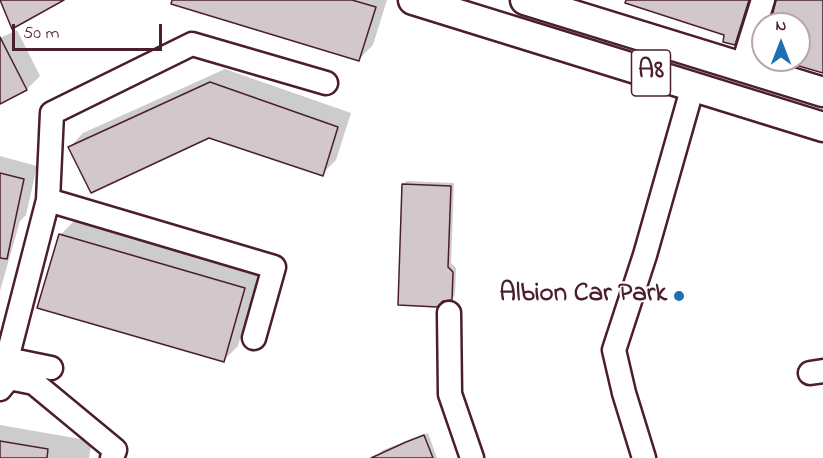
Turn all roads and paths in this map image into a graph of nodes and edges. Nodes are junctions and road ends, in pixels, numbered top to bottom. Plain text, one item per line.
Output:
1 (413, 0) edge
2 (525, 0) edge
3 (763, 0) edge
4 (742, 67) junction
5 (326, 83) dead end
6 (693, 86) junction
7 (823, 92) edge
8 (823, 127) edge
9 (48, 200) junction
10 (449, 313) dead end
11 (254, 338) dead end
12 (51, 368) dead end
13 (4, 375) edge
14 (112, 458) edge
15 (472, 458) edge
16 (644, 458) edge

1 - 6 main road, A8
2 - 4 main road, A8
3 - 4 lane
4 - 7 main road, A8
5 - 9 lane
6 - 8 main road, A8
6 - 16 lane
9 - 11 lane
9 - 13 lane
10 - 15 lane
12 - 13 lane
13 - 14 lane

